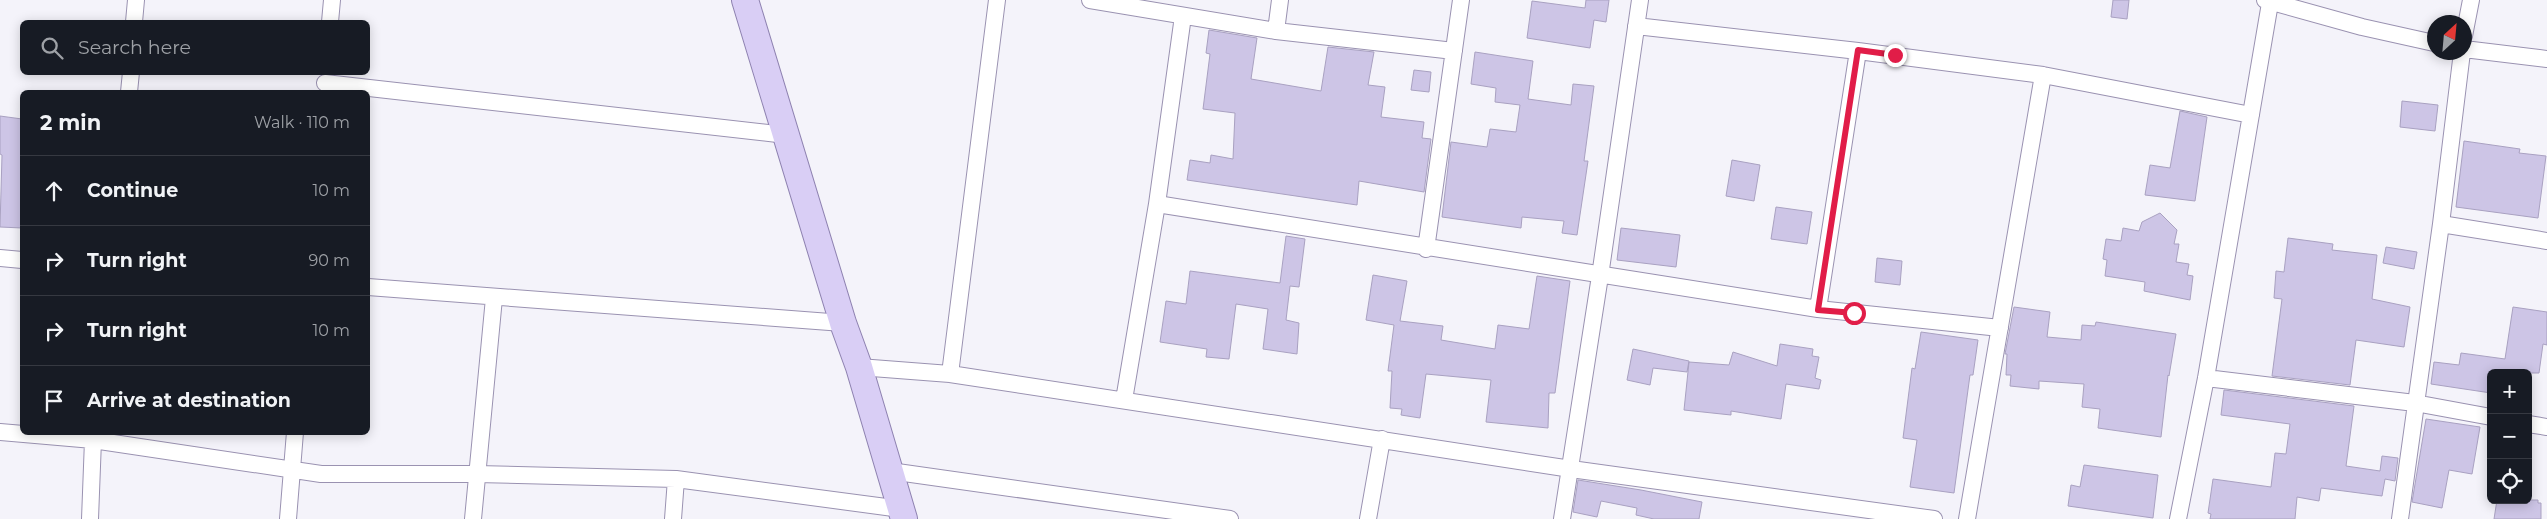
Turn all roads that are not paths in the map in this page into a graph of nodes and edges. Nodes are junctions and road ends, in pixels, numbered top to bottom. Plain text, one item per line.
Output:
1 (136, 0) edge
2 (332, 0) edge
3 (745, 0) edge
4 (997, 0) edge
5 (1090, 0) edge
6 (1280, 0) edge
7 (1461, 0) edge
8 (1640, 0) edge
9 (2471, 0) edge
10 (2268, 2) edge
11 (2468, 15) edge
12 (1183, 16) junction
13 (134, 20) edge
14 (330, 20) edge
15 (1636, 26) junction
16 (1276, 31) junction
17 (2427, 41) edge
18 (1858, 50) junction
19 (2472, 50) edge
20 (1454, 51) junction
21 (2547, 59) edge
22 (2461, 60) edge
23 (131, 75) edge
24 (2043, 75) junction
25 (325, 83) edge
26 (129, 90) edge
27 (2251, 115) junction
28 (786, 135) junction
29 (1157, 204) junction
30 (2441, 224) junction
31 (2547, 240) edge
32 (1426, 248) junction
33 (0, 258) edge
34 (20, 260) edge
35 (1600, 276) junction
36 (370, 288) edge
37 (494, 298) junction
38 (1818, 310) junction
39 (843, 323) junction
40 (2000, 328) junction
41 (859, 366) junction
42 (950, 374) junction
43 (2206, 378) junction
44 (1124, 400) junction
45 (2415, 403) junction
46 (2487, 416) edge
47 (2532, 425) edge
48 (2547, 427) edge
49 (0, 432) edge
50 (20, 434) edge
51 (35, 435) edge
52 (295, 435) edge
53 (1382, 439) junction
54 (93, 440) junction
55 (1571, 468) junction
56 (890, 471) junction
57 (292, 472) junction
58 (476, 474) junction
59 (676, 479) junction
60 (902, 514) edge
61 (90, 519) edge
62 (288, 519) edge
63 (473, 519) edge
64 (673, 519) edge
65 (1230, 519) edge
66 (1368, 519) edge
67 (1562, 519) edge
68 (1934, 519) edge
69 (1967, 519) edge
70 (2178, 519) edge
71 (2400, 519) edge

1 - 13 street
2 - 14 street
3 - 28 main road
4 - 42 street
5 - 12 street
6 - 16 street
7 - 20 street
8 - 15 street
9 - 11 street
10 - 17 street
10 - 27 street
12 - 16 street
12 - 29 street
15 - 18 street
15 - 35 street
16 - 20 street
18 - 24 street
18 - 38 street
19 - 21 street
20 - 32 street
22 - 30 street
23 - 26 street
24 - 27 street
24 - 40 street
25 - 28 street
27 - 43 street
28 - 39 main road
29 - 32 street
29 - 44 street
30 - 31 street
30 - 45 street
32 - 35 street
33 - 34 street
35 - 38 street
35 - 55 street
36 - 37 street
37 - 39 street
37 - 58 street
38 - 40 street
39 - 41 main road
40 - 69 street
41 - 42 street
41 - 56 main road
42 - 44 street
43 - 45 street
43 - 70 street
44 - 53 street
45 - 46 street
45 - 71 street
47 - 48 street
49 - 50 street
51 - 54 street
52 - 57 street
53 - 55 street
53 - 66 street
54 - 57 street
54 - 61 street
55 - 67 street
55 - 68 street
56 - 60 main road
56 - 65 street
57 - 58 street
57 - 62 street
58 - 59 street
58 - 63 street
59 - 60 street
59 - 64 street

